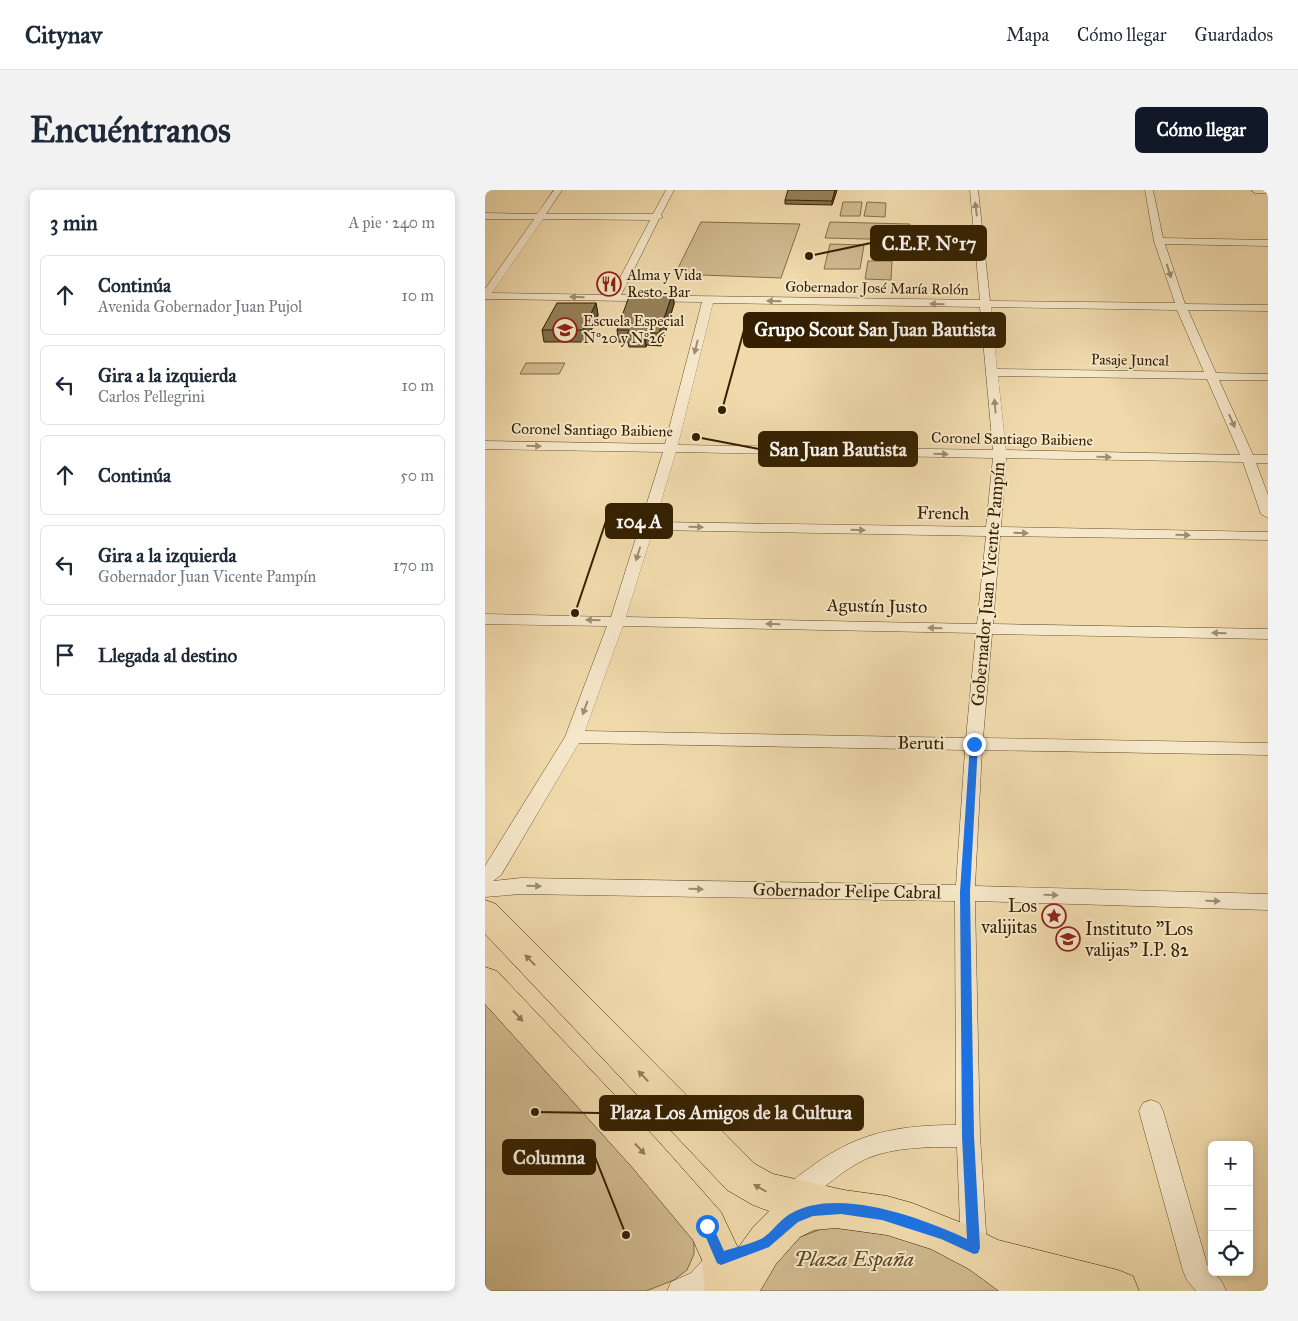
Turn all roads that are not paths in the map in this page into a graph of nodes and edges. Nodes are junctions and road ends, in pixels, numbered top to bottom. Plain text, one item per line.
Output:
1 (558, 190) edge
2 (670, 190) edge
3 (974, 190) edge
4 (1149, 190) edge
5 (1255, 190) edge
6 (1268, 190) edge
7 (485, 216) edge
8 (538, 217) junction
9 (658, 218) junction
10 (1159, 241) junction
11 (1268, 243) edge
12 (485, 296) edge
13 (614, 298) junction
14 (708, 300) junction
15 (985, 305) junction
16 (1181, 307) junction
17 (1268, 308) edge
18 (992, 372) junction
19 (1212, 376) junction
20 (1268, 377) edge
21 (485, 445) edge
22 (671, 447) junction
23 (999, 455) junction
24 (1248, 459) junction
25 (1268, 460) edge
26 (1268, 514) edge
27 (647, 526) junction
28 (993, 533) junction
29 (1268, 536) edge
30 (485, 618) edge
31 (617, 621) junction
32 (984, 629) junction
33 (1268, 634) edge
34 (574, 737) junction
35 (974, 744) junction
36 (1268, 749) edge
37 (485, 876) edge
38 (485, 889) edge
39 (965, 892) junction
40 (1268, 902) edge
41 (485, 913) edge
42 (485, 981) edge
43 (1151, 1111) dead end
44 (968, 1136) junction
45 (790, 1198) junction
46 (841, 1208) junction
47 (981, 1253) junction
48 (729, 1280) edge
49 (680, 1291) edge
50 (1030, 1291) edge
51 (1118, 1291) edge
52 (1213, 1291) edge

1 - 8 street
2 - 9 street
15 -> 3 street, Gobernador Juan Vicente Pampín
4 - 10 street
5 - 6 street
7 - 8 street
8 - 9 street
8 - 12 street
9 - 13 street
10 - 11 street
10 -> 16 street
13 -> 12 street, Gobernador José María Rolón
13 - 14 street, Gobernador José María Rolón
15 -> 14 street, Gobernador José María Rolón
14 -> 22 street
15 - 16 street, Gobernador José María Rolón
15 - 18 street, Gobernador Juan Vicente Pampín
16 - 17 street, Gobernador José María Rolón
16 - 19 street
18 - 19 street, Pasaje Juncal
23 -> 18 street, Gobernador Juan Vicente Pampín
19 - 20 street, Pasaje Juncal
19 -> 24 street
21 -> 22 street, Coronel Santiago Baibiene
22 -> 23 street, Coronel Santiago Baibiene
22 - 27 street
23 -> 24 street, Coronel Santiago Baibiene
23 - 28 street, Gobernador Juan Vicente Pampín
24 - 25 street, Coronel Santiago Baibiene
24 - 26 street
27 -> 28 street, French
27 -> 31 street
28 -> 29 street, French
28 - 32 street, Gobernador Juan Vicente Pampín
31 -> 30 street, Agustín Justo
32 -> 31 street, Agustín Justo
31 -> 34 street
33 -> 32 street, Agustín Justo
32 - 35 street, Gobernador Juan Vicente Pampín
34 - 35 street, Beruti
34 - 37 street
35 - 36 street, Beruti
35 - 39 street, Gobernador Juan Vicente Pampín
38 -> 39 street, Gobernador Felipe Cabral
39 -> 40 street, Gobernador Felipe Cabral
39 - 44 street, Gobernador Juan Vicente Pampín
45 -> 41 main road
42 -> 48 main road
43 - 52 street
44 - 45 street
44 - 47 street, Gobernador Juan Vicente Pampín
45 - 46 main road
46 - 47 main road
46 - 48 main road
47 - 50 main road
47 - 51 main road
48 - 49 street

